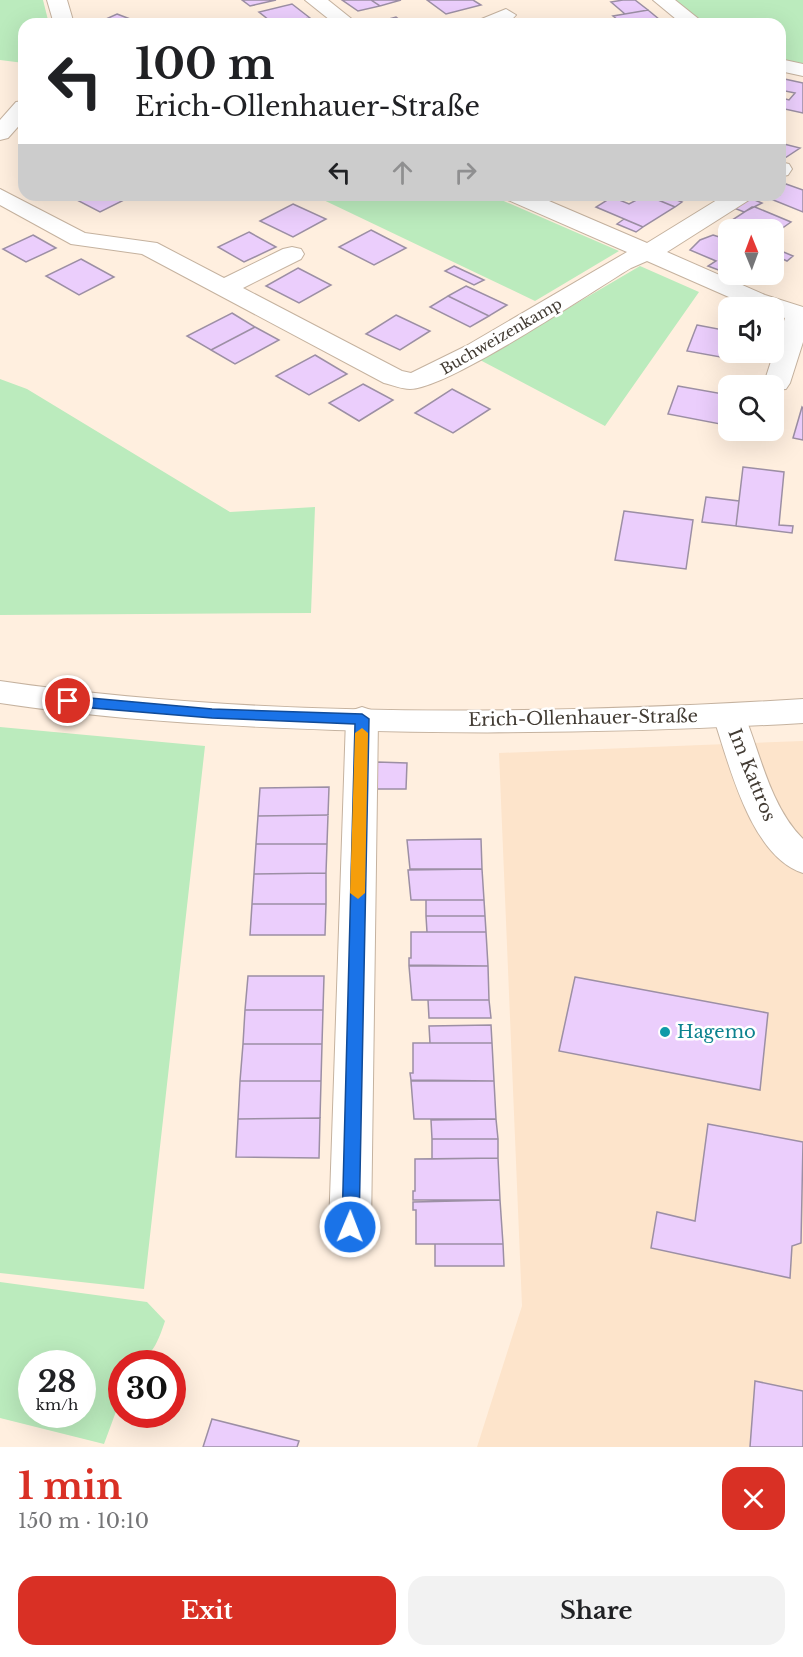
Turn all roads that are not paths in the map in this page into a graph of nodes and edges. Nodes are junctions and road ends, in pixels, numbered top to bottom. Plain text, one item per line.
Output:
1 (57, 0) edge
2 (315, 0) edge
3 (663, 0) edge
4 (506, 15) dead end
5 (62, 18) edge
6 (340, 18) edge
7 (499, 18) edge
8 (687, 18) edge
9 (786, 66) edge
10 (803, 70) edge
11 (14, 112) edge
12 (0, 133) edge
13 (529, 201) edge
14 (732, 201) edge
15 (10, 202) edge
16 (644, 253) junction
17 (292, 255) dead end
18 (224, 288) junction
19 (801, 315) edge
20 (780, 375) edge
21 (0, 693) edge
22 (803, 711) edge
23 (729, 716) junction
24 (362, 719) junction
25 (803, 859) edge
26 (350, 1227) dead end

1 - 5 street
2 - 6 street
3 - 8 street
4 - 7 street
9 - 10 street
11 - 12 street
13 - 16 street
14 - 16 street, Buchweizenkamp
15 - 18 street, Buchweizenkamp
16 - 18 street, Buchweizenkamp
16 - 19 street
17 - 18 street
19 - 20 street
21 - 24 street, Erich-Ollenhauer-Straße
22 - 23 street, Erich-Ollenhauer-Straße
23 - 24 street, Erich-Ollenhauer-Straße
23 - 25 street, Im Kattros
24 - 26 street

